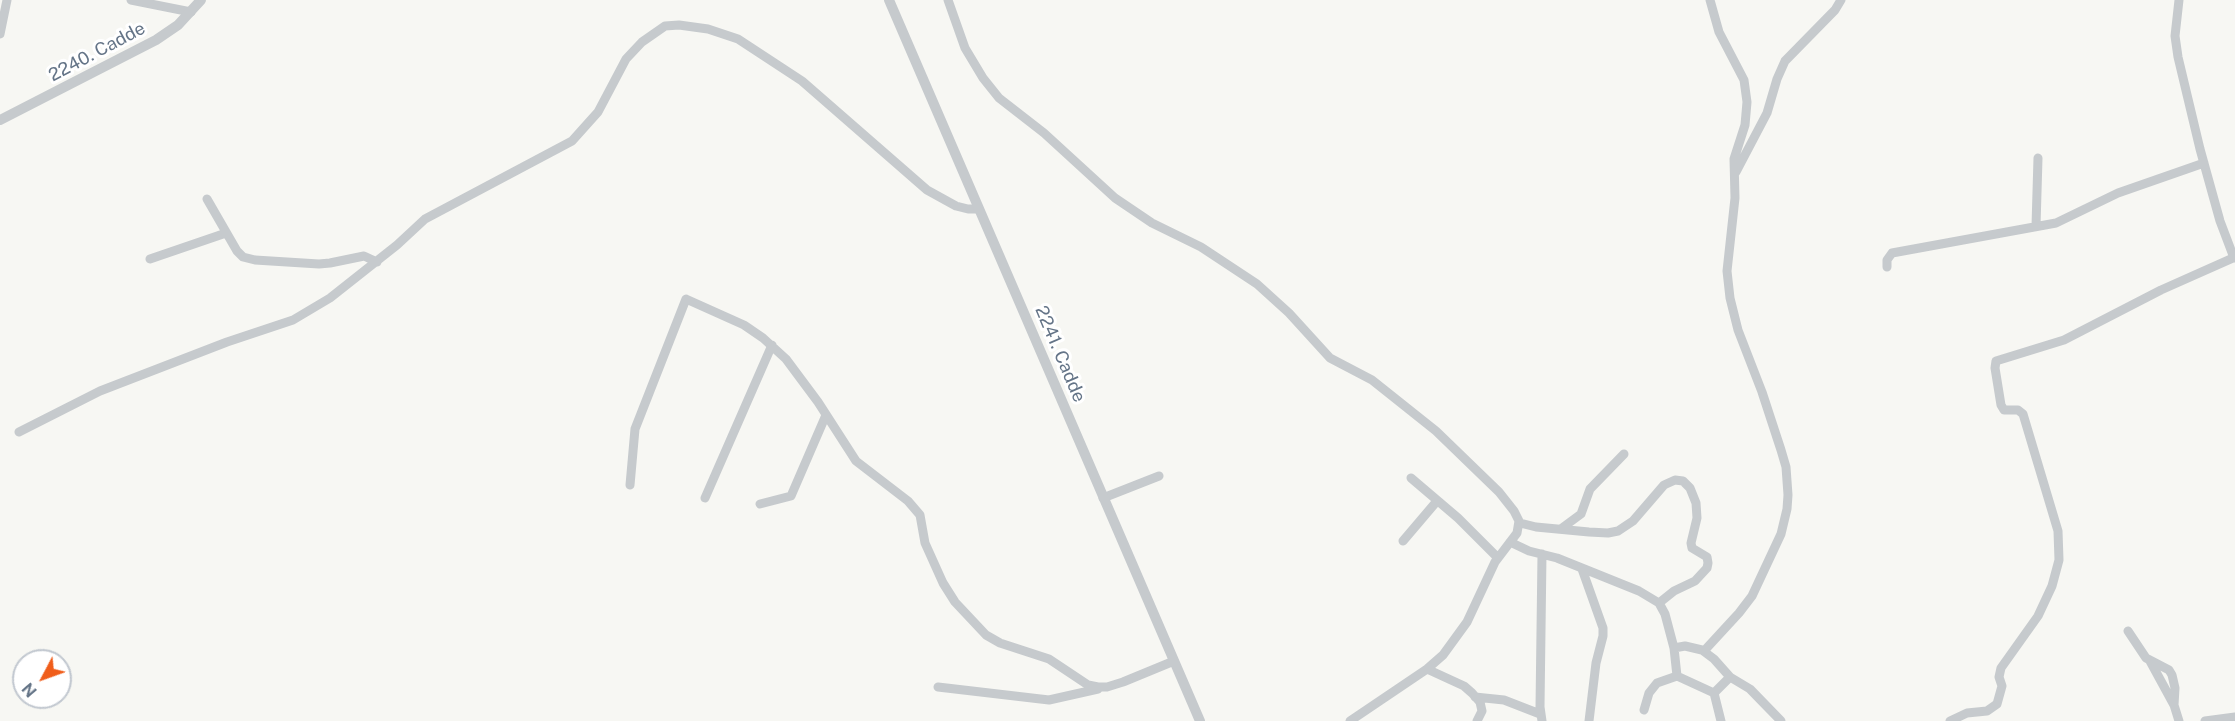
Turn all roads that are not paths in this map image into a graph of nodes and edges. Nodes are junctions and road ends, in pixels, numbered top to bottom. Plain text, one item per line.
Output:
1 (7, 0) edge
2 (133, 0) edge
3 (201, 0) edge
4 (889, 0) edge
5 (948, 0) edge
6 (1710, 0) edge
7 (1841, 0) edge
8 (2180, 0) edge
9 (191, 12) junction
10 (0, 34) edge
11 (0, 120) edge
12 (2038, 158) dead end
13 (2204, 163) junction
14 (1735, 174) junction
15 (207, 199) dead end
16 (979, 209) junction
17 (2036, 226) junction
18 (226, 233) junction
19 (2234, 257) edge
20 (150, 259) dead end
21 (377, 262) junction
22 (1887, 267) dead end
23 (772, 345) junction
24 (826, 415) junction
25 (19, 432) dead end
26 (1624, 454) dead end
27 (1159, 476) dead end
28 (1411, 478) dead end
29 (630, 485) dead end
30 (705, 498) dead end
31 (1103, 498) junction
32 (1437, 501) junction
33 (760, 504) dead end
34 (1520, 523) junction
35 (1562, 528) junction
36 (1403, 541) dead end
37 (1510, 542) junction
38 (1542, 554) junction
39 (1498, 558) junction
40 (1582, 569) junction
41 (1659, 603) junction
42 (2128, 631) dead end
43 (1674, 648) junction
44 (1704, 651) junction
45 (1174, 661) junction
46 (1427, 669) junction
47 (1677, 676) junction
48 (1730, 677) junction
49 (938, 687) dead end
50 (1103, 688) junction
51 (1714, 693) junction
52 (1475, 696) junction
53 (1644, 710) dead end
54 (2235, 717) edge
55 (1541, 718) edge
56 (1200, 721) edge
57 (1350, 721) edge
58 (1477, 721) edge
59 (1589, 721) edge
60 (1721, 721) edge
61 (1781, 721) edge
62 (1950, 721) edge
63 (2179, 721) edge
64 (2205, 721) edge

1 - 10 street
2 - 9 street
3 - 9 street, 2240. Cadde
4 - 16 street, 2241. Cadde
5 - 34 street
6 - 14 street
7 - 14 street
8 - 13 street
9 - 11 street, 2240. Cadde
12 - 17 street
13 - 17 street
13 - 19 street
14 - 44 street
15 - 18 street
16 - 21 street
16 - 31 street, 2241. Cadde
17 - 22 street
18 - 20 street
18 - 21 street
19 - 62 street
21 - 25 street
23 - 24 street
23 - 29 street
23 - 30 street
24 - 33 street
24 - 50 street
26 - 35 street
27 - 31 street
28 - 32 street
31 - 45 street, 2241. Cadde
32 - 36 street
32 - 39 street
34 - 35 street
34 - 37 street
35 - 41 street
37 - 38 street
37 - 39 street
38 - 40 street
38 - 55 street
39 - 46 street
40 - 41 street
40 - 59 street
41 - 43 street
42 - 63 street
43 - 44 street
43 - 47 street
44 - 48 street
45 - 50 street
45 - 56 street, 2241. Cadde
46 - 52 street
46 - 57 street
47 - 51 street
47 - 53 street
48 - 51 street
48 - 61 street
49 - 50 street
51 - 60 street
52 - 55 street
52 - 58 street
54 - 64 street

